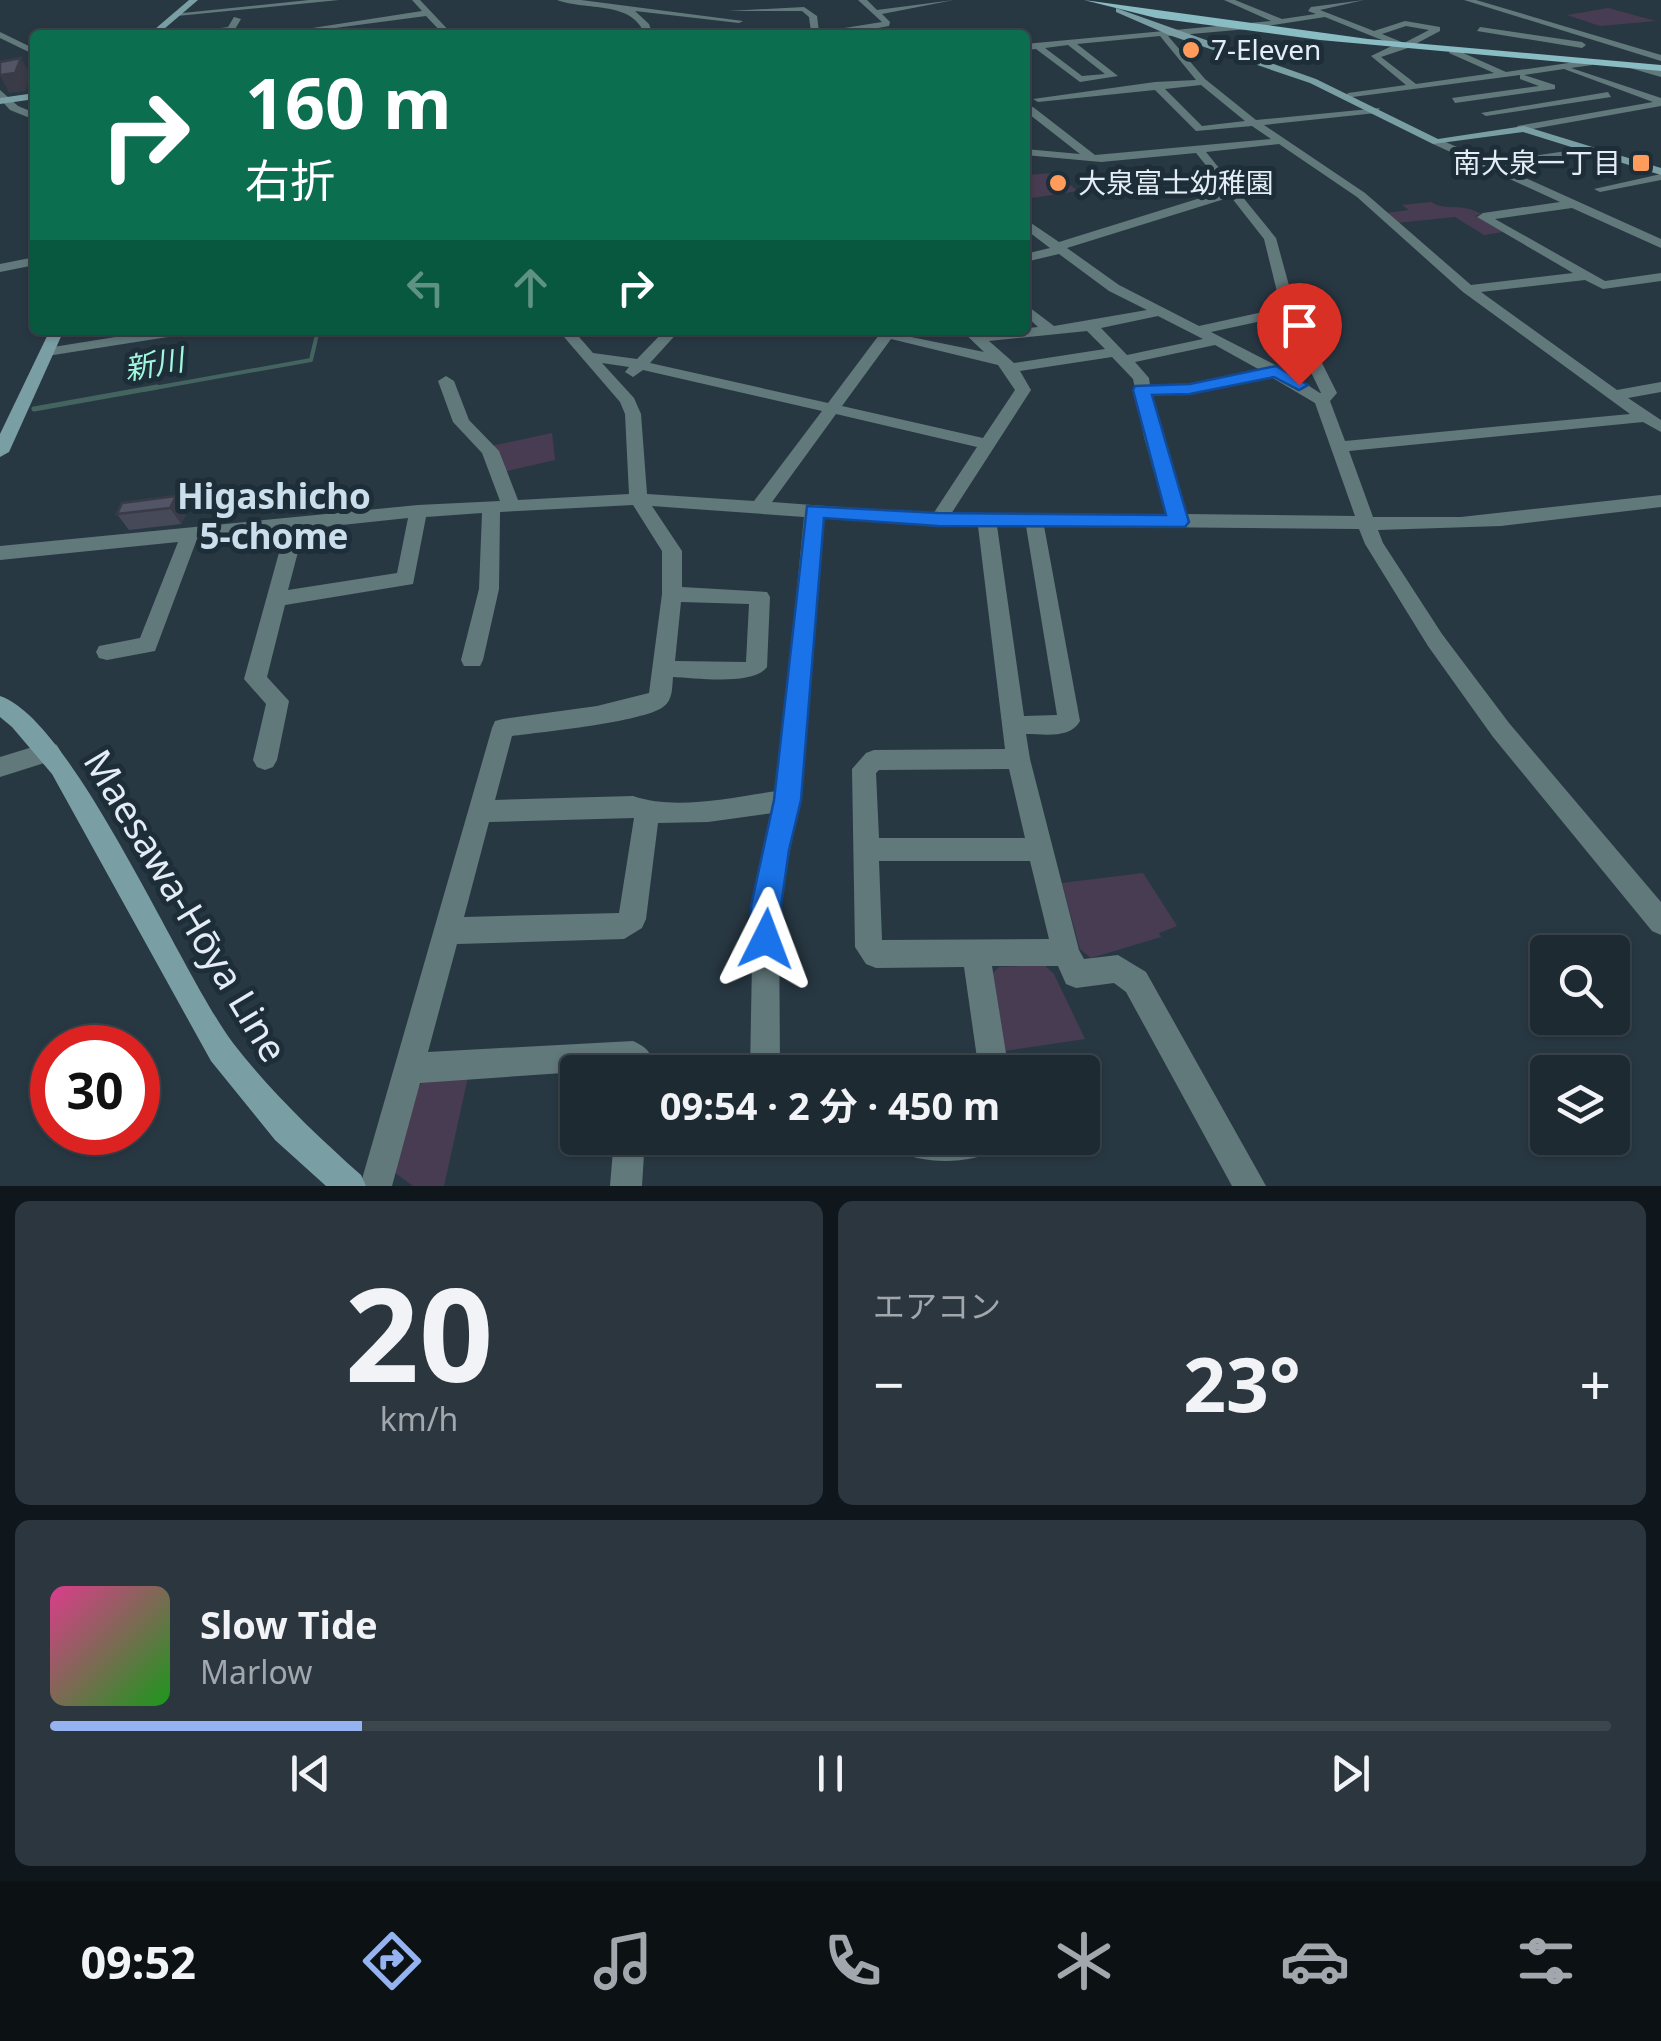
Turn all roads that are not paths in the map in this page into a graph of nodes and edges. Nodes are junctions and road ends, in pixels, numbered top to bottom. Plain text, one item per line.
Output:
1 (194, 0) edge
2 (335, 0) edge
3 (416, 0) edge
4 (561, 0) edge
5 (862, 0) edge
6 (950, 0) edge
7 (1089, 0) edge
8 (1228, 0) edge
9 (1313, 0) edge
10 (1360, 0) edge
11 (1468, 0) edge
12 (1342, 1) edge
13 (668, 2) edge
14 (684, 2) edge
15 (724, 4) dead end
16 (281, 5) junction
17 (249, 8) junction
18 (627, 8) junction
19 (1118, 10) junction
20 (732, 12) junction
21 (878, 12) junction
22 (428, 13) junction
23 (177, 14) junction
24 (688, 14) junction
25 (1326, 15) junction
26 (287, 16) dead end
27 (238, 19) junction
28 (739, 21) junction
29 (1281, 22) junction
30 (886, 24) junction
31 (164, 25) junction
32 (1246, 27) junction
33 (1480, 29) dead end
34 (158, 30) edge
35 (221, 30) edge
36 (304, 30) edge
37 (444, 30) edge
38 (648, 30) edge
39 (751, 30) edge
40 (814, 30) edge
41 (843, 30) edge
42 (883, 30) edge
43 (1495, 32) junction
44 (1167, 33) junction
45 (1374, 34) junction
46 (0, 35) edge
47 (1533, 38) junction
48 (1656, 41) dead end
49 (1070, 43) junction
50 (1038, 46) junction
51 (1404, 46) junction
52 (1586, 46) dead end
53 (1030, 47) edge
54 (1624, 47) junction
55 (30, 50) edge
56 (1452, 51) junction
57 (1466, 53) junction
58 (1508, 58) junction
59 (1660, 62) edge
60 (1588, 64) junction
61 (1563, 69) junction
62 (1544, 72) junction
63 (1514, 76) junction
64 (1206, 82) junction
65 (1156, 85) junction
66 (1418, 86) junction
67 (1661, 88) edge
68 (1608, 95) junction
69 (1348, 96) junction
70 (30, 100) edge
71 (1455, 100) junction
72 (5, 101) edge
73 (1661, 102) edge
74 (1031, 106) edge
75 (1643, 107) junction
76 (1376, 110) junction
77 (1486, 113) junction
78 (30, 114) edge
79 (1258, 125) junction
80 (1522, 128) junction
81 (1280, 141) junction
82 (1437, 142) junction
83 (1197, 147) junction
84 (1590, 149) junction
85 (1030, 152) edge
86 (1092, 158) junction
87 (1488, 166) junction
88 (1658, 170) edge
89 (1600, 189) dead end
90 (1233, 192) junction
91 (1573, 204) junction
92 (1030, 227) edge
93 (1661, 244) edge
94 (1058, 248) junction
95 (1030, 256) edge
96 (30, 262) edge
97 (0, 268) edge
98 (1586, 276) junction
99 (1661, 278) edge
100 (1468, 289) junction
101 (1164, 311) junction
102 (1030, 312) edge
103 (1289, 312) junction
104 (1091, 326) junction
105 (1048, 328) junction
106 (1030, 329) edge
107 (1198, 330) junction
108 (54, 335) edge
109 (156, 335) edge
110 (569, 335) edge
111 (668, 335) edge
112 (887, 335) edge
113 (896, 335) edge
114 (974, 335) edge
115 (1219, 340) junction
116 (46, 352) junction
117 (1120, 356) junction
118 (588, 357) junction
119 (1006, 364) junction
120 (640, 365) junction
121 (1276, 371) junction
122 (446, 381) dead end
123 (1661, 386) edge
124 (615, 388) junction
125 (1142, 390) junction
126 (1615, 395) junction
127 (1322, 401) junction
128 (833, 410) junction
129 (1653, 422) edge
130 (988, 444) junction
131 (1340, 447) junction
132 (0, 452) edge
133 (638, 498) junction
134 (1661, 501) edge
135 (760, 506) junction
136 (501, 508) junction
137 (814, 511) junction
138 (418, 512) junction
139 (938, 520) junction
140 (1034, 520) junction
141 (987, 521) junction
142 (1178, 522) junction
143 (296, 524) junction
144 (1369, 524) junction
145 (190, 534) junction
146 (0, 553) edge
147 (672, 594) junction
148 (279, 599) junction
149 (107, 652) dead end
150 (472, 660) dead end
151 (664, 670) junction
152 (0, 704) edge
153 (1014, 725) junction
154 (50, 752) junction
155 (1018, 759) junction
156 (266, 760) dead end
157 (0, 767) edge
158 (788, 800) junction
159 (479, 812) junction
160 (646, 812) junction
161 (1040, 849) junction
162 (866, 850) junction
163 (1660, 919) edge
164 (446, 930) junction
165 (1066, 952) junction
166 (976, 954) junction
167 (765, 1055) edge
168 (991, 1055) edge
169 (560, 1060) edge
170 (412, 1068) junction
171 (629, 1155) edge
172 (350, 1186) edge
173 (376, 1186) edge
174 (626, 1186) edge
175 (1250, 1186) edge

1 - 23 street
2 - 16 street
3 - 22 street
4 - 18 street
5 - 21 street
6 - 21 street
7 - 19 main road
8 - 29 street
9 - 12 street
10 - 12 street
11 - 54 street
12 - 25 street
13 - 14 street
13 - 24 street
15 - 20 street
16 - 17 street
16 - 26 street
17 - 23 street
17 - 27 street
18 - 24 street
18 - 38 street
19 - 32 main road
19 - 44 street
20 - 28 street
20 - 40 street
21 - 30 street
22 - 36 street
22 - 37 street
23 - 31 street
24 - 28 street
25 - 29 street
25 - 45 street
27 - 31 street
27 - 35 street
28 - 39 street
29 - 32 street
30 - 41 street
30 - 42 street
31 - 34 street
32 - 44 street
32 - 51 main road
33 - 43 street
43 - 47 street
43 - 57 street
44 - 49 street
44 - 64 street
44 - 69 street
45 - 51 street
45 - 51 street
46 - 55 street
47 - 52 street
47 - 58 street
48 - 54 street
49 - 50 street
49 - 50 street
50 - 53 street
51 - 56 main road
51 - 66 street
54 - 59 street
56 - 57 main road
56 - 63 street
57 - 58 main road
58 - 60 main road
59 - 60 main road
60 - 61 street
60 - 67 street
61 - 62 street
61 - 73 street
62 - 63 street
62 - 68 street
63 - 66 street
63 - 71 street
64 - 65 street
64 - 79 street
65 - 74 street
65 - 79 street
66 - 69 street
66 - 71 street
68 - 75 street
68 - 77 street
69 - 76 street
70 - 72 street
71 - 77 street
72 - 78 street
73 - 75 street
74 - 86 street
75 - 80 street
76 - 79 street
76 - 82 street
77 - 80 street
79 - 81 street
80 - 82 street
80 - 84 street
81 - 83 street
81 - 100 street
82 - 87 street
83 - 86 street
83 - 90 street
84 - 87 street
84 - 88 street
85 - 86 street
87 - 91 street
88 - 89 street
90 - 94 street
90 - 103 street
91 - 93 street
91 - 98 street
92 - 94 street
94 - 95 street
94 - 101 street
96 - 97 street
98 - 99 street
98 - 100 street
100 - 126 street
101 - 104 street
101 - 107 street
102 - 105 street
103 - 107 street
103 - 127 street
104 - 105 street
104 - 117 street
105 - 106 street
107 - 115 street
108 - 116 street
109 - 116 street
110 - 118 street
111 - 120 street
112 - 128 street
113 - 119 street
114 - 119 street
115 - 117 street
115 - 121 street
116 - 132 street
117 - 119 street
117 - 125 street
118 - 120 street
118 - 124 street
119 - 130 street
120 - 124 street
120 - 128 street
121 - 125 street
121 - 127 street
122 - 136 street
123 - 126 street
124 - 133 street
125 - 142 street
126 - 129 street
127 - 131 street
128 - 130 street
128 - 135 street
129 - 131 street
130 - 139 street
131 - 144 street
133 - 135 street
133 - 136 street
133 - 147 street
134 - 144 street
135 - 137 street
136 - 138 street
136 - 150 street
137 - 139 street
137 - 158 street
138 - 143 street
138 - 148 street
139 - 141 street
140 - 141 street
140 - 142 street
140 - 153 street
141 - 153 street
142 - 144 street
143 - 145 street
143 - 148 street
144 - 163 street
145 - 146 street
145 - 149 street
147 - 151 street
147 - 151 street
148 - 156 street
151 - 159 street
152 - 154 street, Maesawa-Hōya Line
153 - 155 street
154 - 157 street
154 - 172 street, Maesawa-Hōya Line
155 - 161 street
155 - 162 street
158 - 160 street
158 - 167 street
159 - 160 street
159 - 164 street
160 - 164 street
161 - 162 street
161 - 165 street
162 - 166 street
164 - 170 street
165 - 166 street
165 - 175 street
166 - 168 street
169 - 170 street
170 - 173 street
171 - 174 street

